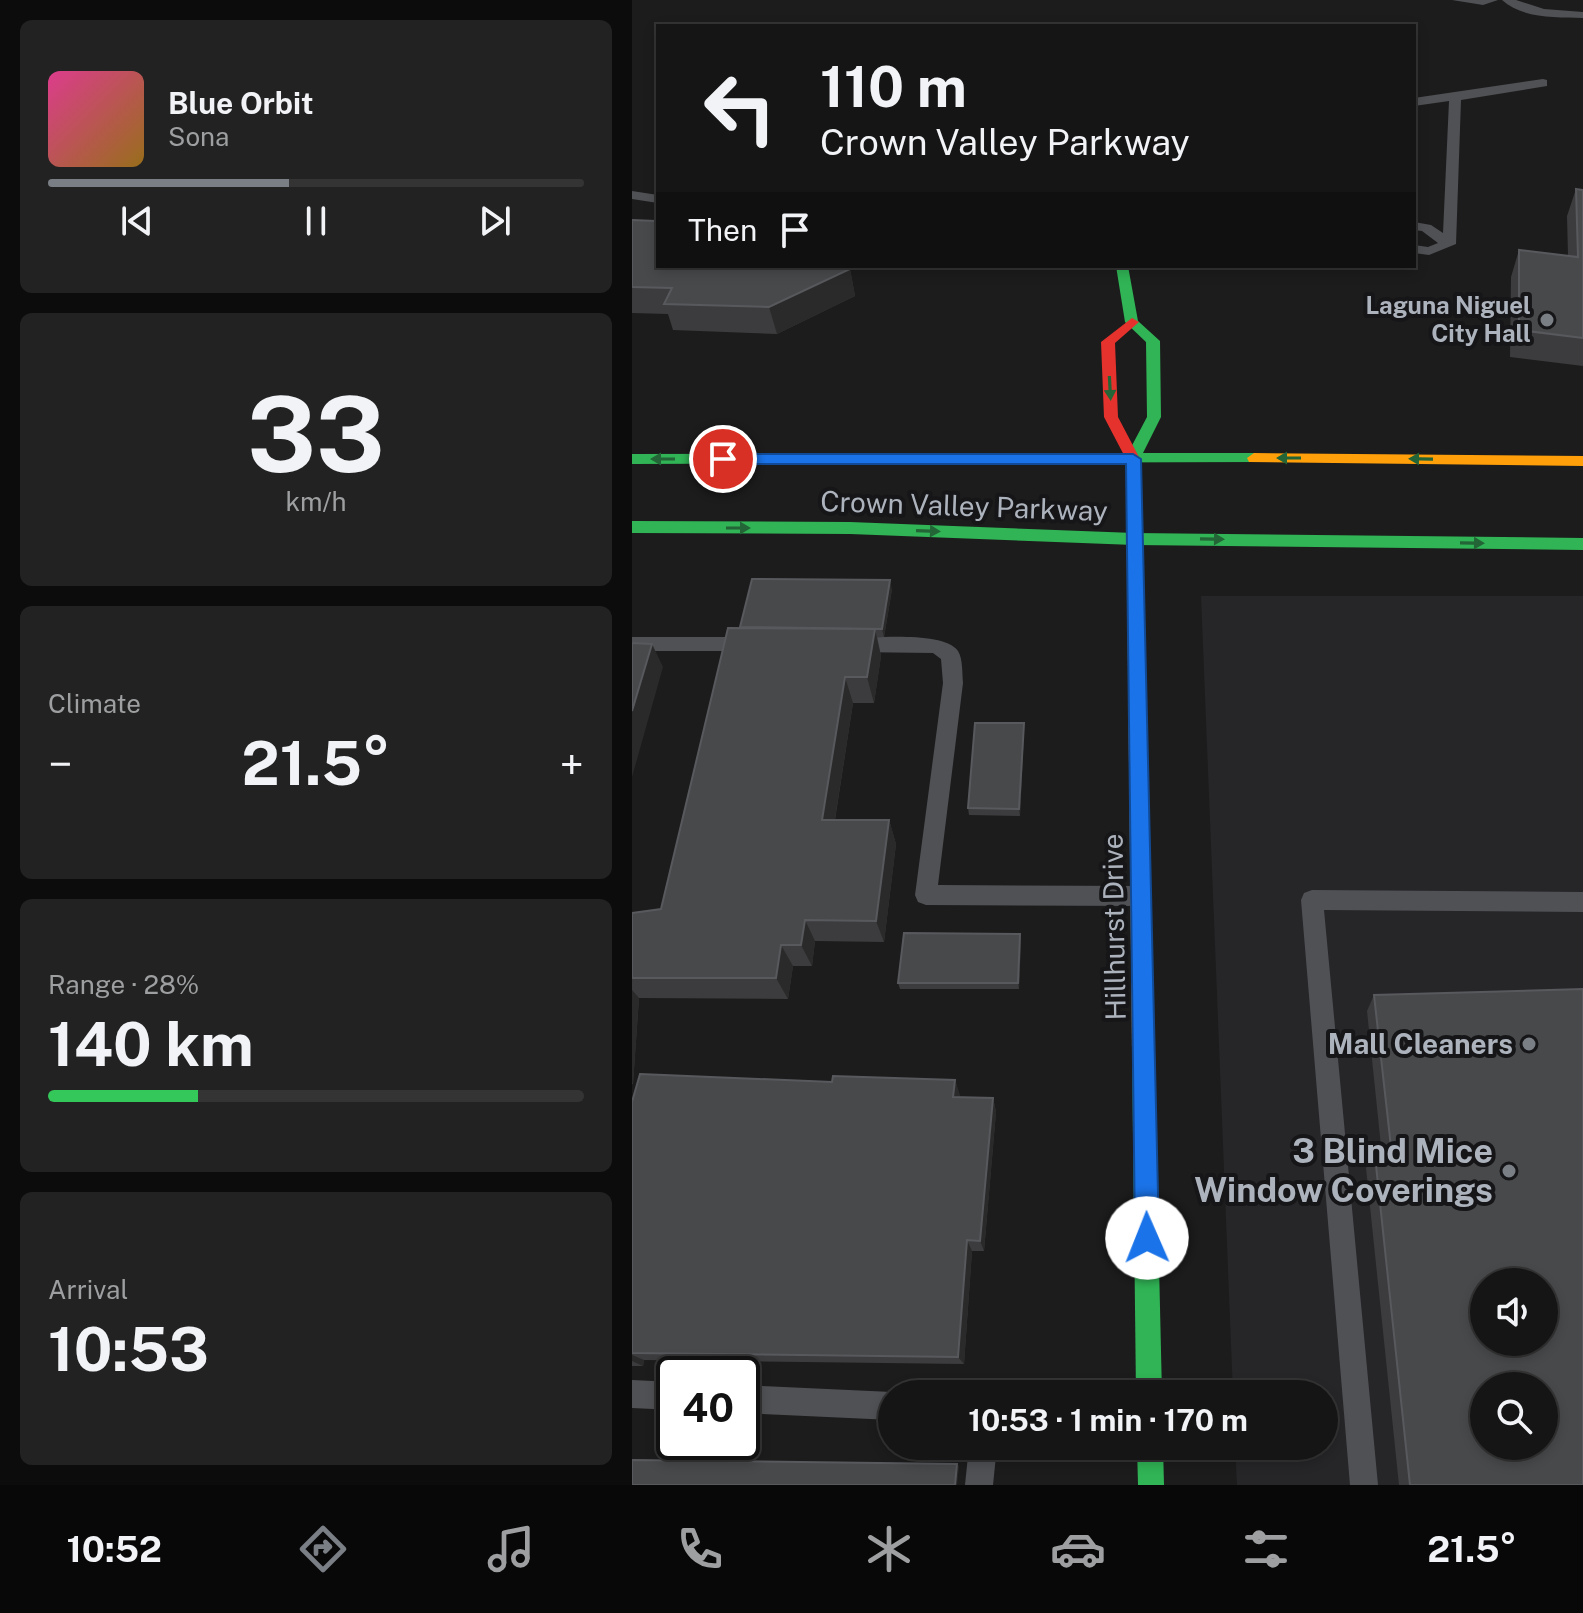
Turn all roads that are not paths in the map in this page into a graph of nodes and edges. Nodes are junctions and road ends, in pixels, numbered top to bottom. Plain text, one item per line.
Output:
1 (1458, 0) edge
2 (1492, 0) edge
3 (1508, 0) edge
4 (1583, 15) edge
5 (1543, 83) dead end
6 (1455, 97) junction
7 (1416, 102) edge
8 (632, 195) edge
9 (656, 199) edge
10 (1416, 226) edge
11 (1449, 244) junction
12 (1416, 249) edge
13 (1122, 268) edge
14 (1132, 322) junction
15 (632, 459) edge
16 (1133, 459) junction
17 (1583, 461) edge
18 (632, 527) edge
19 (1134, 539) junction
20 (1583, 544) edge
21 (632, 644) edge
22 (769, 644) edge
23 (830, 645) edge
24 (1141, 896) junction
25 (1583, 902) edge
26 (1149, 1380) edge
27 (632, 1394) edge
28 (656, 1395) edge
29 (760, 1400) edge
30 (878, 1405) edge
31 (982, 1460) edge
32 (1150, 1460) edge
33 (979, 1485) edge
34 (1151, 1485) edge
35 (1364, 1485) edge

1 - 2 lane
3 - 4 lane
5 - 6 lane
6 - 7 lane
6 - 11 lane
8 - 9 lane
10 - 11 lane
11 - 12 lane
13 - 14 main road
14 - 16 main road
14 -> 16 main road
16 -> 15 main road, Crown Valley Parkway
17 -> 16 main road, Crown Valley Parkway
16 - 19 main road, Hillhurst Drive
18 -> 19 main road, Crown Valley Parkway
19 -> 20 main road, Crown Valley Parkway
19 - 24 main road, Hillhurst Drive
21 - 22 lane
23 - 24 lane
24 - 26 main road, Hillhurst Drive
25 - 35 lane
27 - 28 lane
29 - 30 lane
31 - 33 lane
32 - 34 main road

